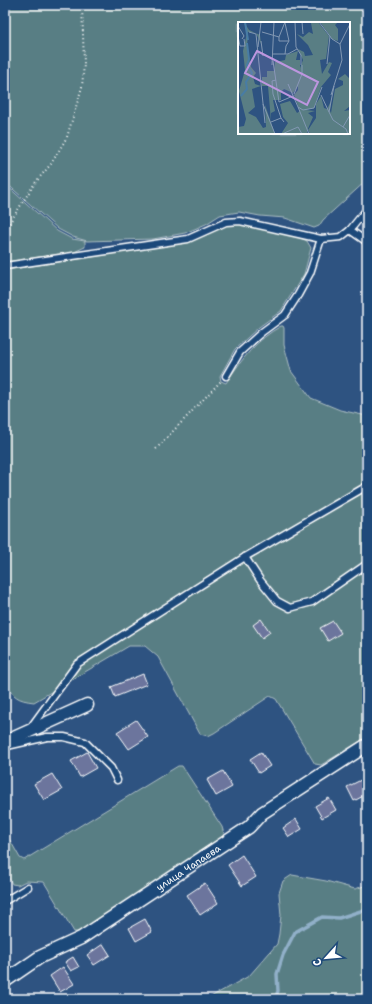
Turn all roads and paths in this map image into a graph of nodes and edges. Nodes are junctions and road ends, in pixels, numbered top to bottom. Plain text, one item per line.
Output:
1 (82, 5) edge
2 (367, 209) edge
3 (5, 230) edge
4 (350, 230) junction
5 (321, 240) junction
6 (367, 242) edge
7 (5, 266) edge
8 (226, 376) joint
9 (156, 449) dead end
10 (367, 486) edge
11 (245, 557) junction
12 (367, 564) edge
13 (86, 705) dead end
14 (28, 732) junction
15 (5, 742) edge
16 (367, 745) edge
17 (5, 747) edge
18 (117, 780) dead end
19 (28, 887) dead end
20 (5, 901) edge
21 (5, 981) edge

1 - 3 path
2 - 4 lane
4 - 5 lane
4 - 6 lane
5 - 7 lane
5 - 8 lane
8 - 9 path
10 - 11 lane
11 - 12 lane
11 - 14 lane
13 - 14 street
14 - 15 street
16 - 21 street, улица Чапаева
17 - 18 lane
19 - 20 lane

